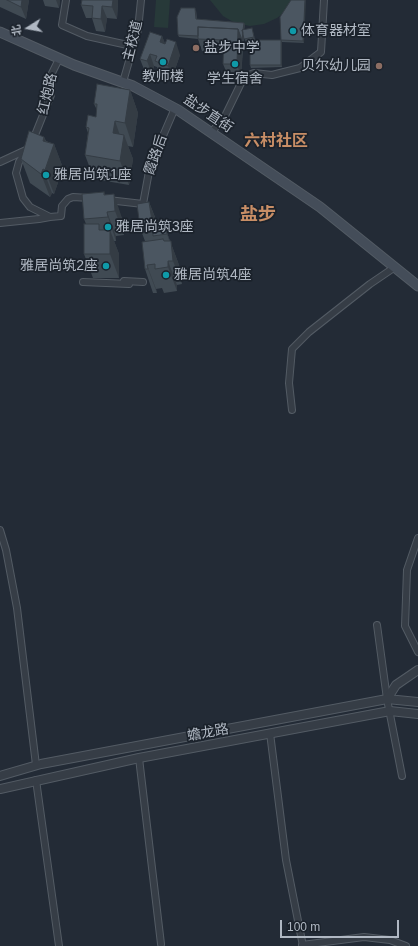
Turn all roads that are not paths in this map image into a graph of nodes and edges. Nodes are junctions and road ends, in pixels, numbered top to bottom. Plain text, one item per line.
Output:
1 (66, 0) edge
2 (141, 0) edge
3 (324, 0) edge
4 (0, 32) edge
5 (132, 46) junction
6 (59, 59) junction
7 (123, 82) junction
8 (175, 108) junction
9 (211, 133) junction
10 (26, 150) junction
11 (0, 162) edge
12 (96, 199) edge
13 (104, 200) edge
14 (50, 216) junction
15 (0, 223) edge
16 (395, 267) junction
17 (83, 282) dead end
18 (143, 282) edge
19 (111, 283) junction
20 (129, 284) dead end
21 (418, 286) edge
22 (292, 410) dead end
23 (0, 530) edge
24 (418, 538) edge
25 (377, 625) dead end
26 (418, 652) edge
27 (418, 670) edge
28 (387, 699) junction
29 (418, 702) edge
30 (390, 711) junction
31 (418, 714) edge
32 (269, 722) junction
33 (224, 730) junction
34 (270, 733) junction
35 (227, 741) junction
36 (137, 746) junction
37 (139, 758) junction
38 (36, 765) junction
39 (0, 776) edge
40 (402, 776) dead end
41 (36, 780) junction
42 (0, 789) edge
43 (161, 944) dead end
44 (59, 946) edge
45 (302, 946) edge
46 (406, 946) edge

1 - 5 street
2 - 5 street, 主校道
3 - 9 street
4 - 6 main road, 盐步直街
5 - 7 street, 主校道
6 - 7 main road, 盐步直街
6 - 10 street, 红炮路
7 - 8 main road, 盐步直街
8 - 9 main road, 盐步直街
8 - 13 street, 霞路后
9 - 16 main road, 盐步直街
10 - 11 street
10 - 14 street, 红炮路
12 - 14 street
14 - 15 street
16 - 21 main road, 盐步直街
16 - 22 street
17 - 19 street
18 - 19 street
19 - 20 street
23 - 38 street
24 - 26 street
25 - 28 street
27 - 28 street
28 - 29 street, 蟾龙路
28 - 30 street
28 - 32 street, 蟾龙路
30 - 31 street, 蟾龙路
30 - 34 street, 蟾龙路
30 - 40 street
32 - 33 street, 蟾龙路
32 - 34 street
33 - 35 street
33 - 36 street, 蟾龙路
34 - 35 street, 蟾龙路
34 - 45 street
35 - 37 street, 蟾龙路
36 - 37 street
36 - 38 street, 蟾龙路
37 - 41 street, 蟾龙路
37 - 43 street
38 - 39 street, 蟾龙路
38 - 41 street
41 - 42 street, 蟾龙路
41 - 44 street
45 - 46 street

